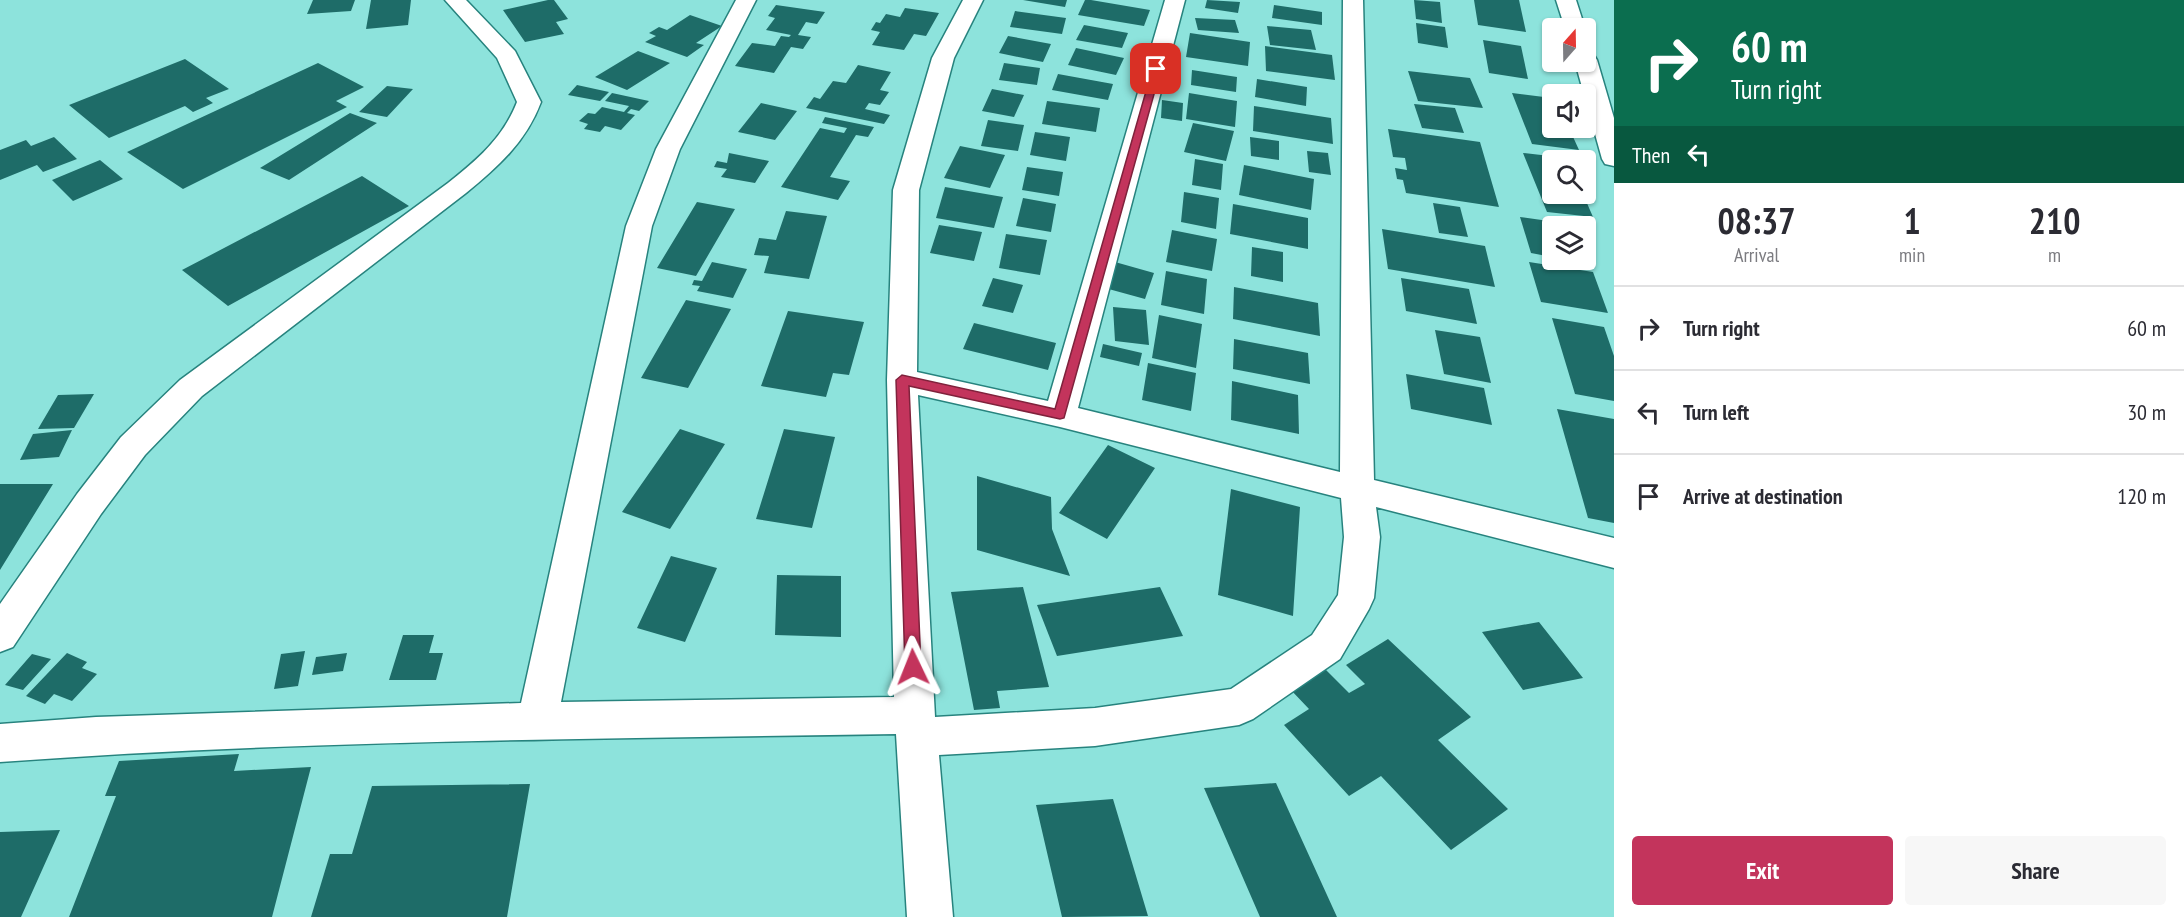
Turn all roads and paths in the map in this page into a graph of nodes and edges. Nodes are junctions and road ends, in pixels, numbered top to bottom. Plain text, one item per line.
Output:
1 (455, 0) edge
2 (746, 0) edge
3 (973, 0) edge
4 (1175, 0) edge
5 (1353, 0) edge
6 (1566, 0) edge
7 (1572, 18) edge
8 (1589, 72) edge
9 (1614, 159) edge
10 (902, 380) junction
11 (1060, 415) junction
12 (1357, 487) junction
13 (1614, 553) edge
14 (0, 635) edge
15 (537, 721) junction
16 (916, 726) junction
17 (0, 743) edge
18 (930, 917) edge

1 - 14 street
2 - 15 street
3 - 10 street
4 - 11 street
5 - 12 street
6 - 7 street
8 - 9 street
10 - 11 street
10 - 16 street
11 - 12 street
12 - 13 street
12 - 16 street
15 - 16 street
15 - 17 street
16 - 18 street

